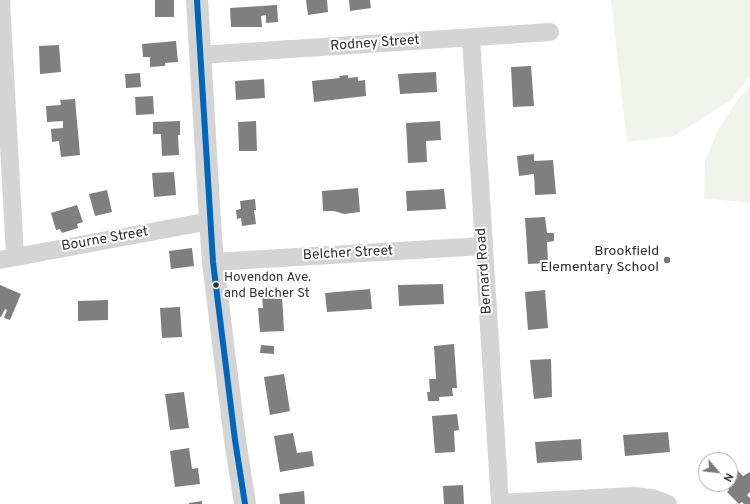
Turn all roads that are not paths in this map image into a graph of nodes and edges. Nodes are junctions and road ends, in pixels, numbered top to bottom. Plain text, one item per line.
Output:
1 (1, 0) edge
2 (197, 0) edge
3 (550, 32) dead end
4 (471, 38) junction
5 (200, 55) junction
6 (210, 221) junction
7 (483, 246) junction
8 (7, 258) edge
9 (213, 262) junction
10 (245, 504) edge
11 (500, 504) edge
12 (668, 504) edge

1 - 8 street
2 - 5 street
3 - 4 street, Rodney Street
4 - 5 street, Rodney Street
4 - 7 street, Bernard Road
5 - 6 street
6 - 8 street, Bourne Street
6 - 9 street
7 - 9 street, Belcher Street
7 - 11 street, Bernard Road
9 - 10 street
11 - 12 street

